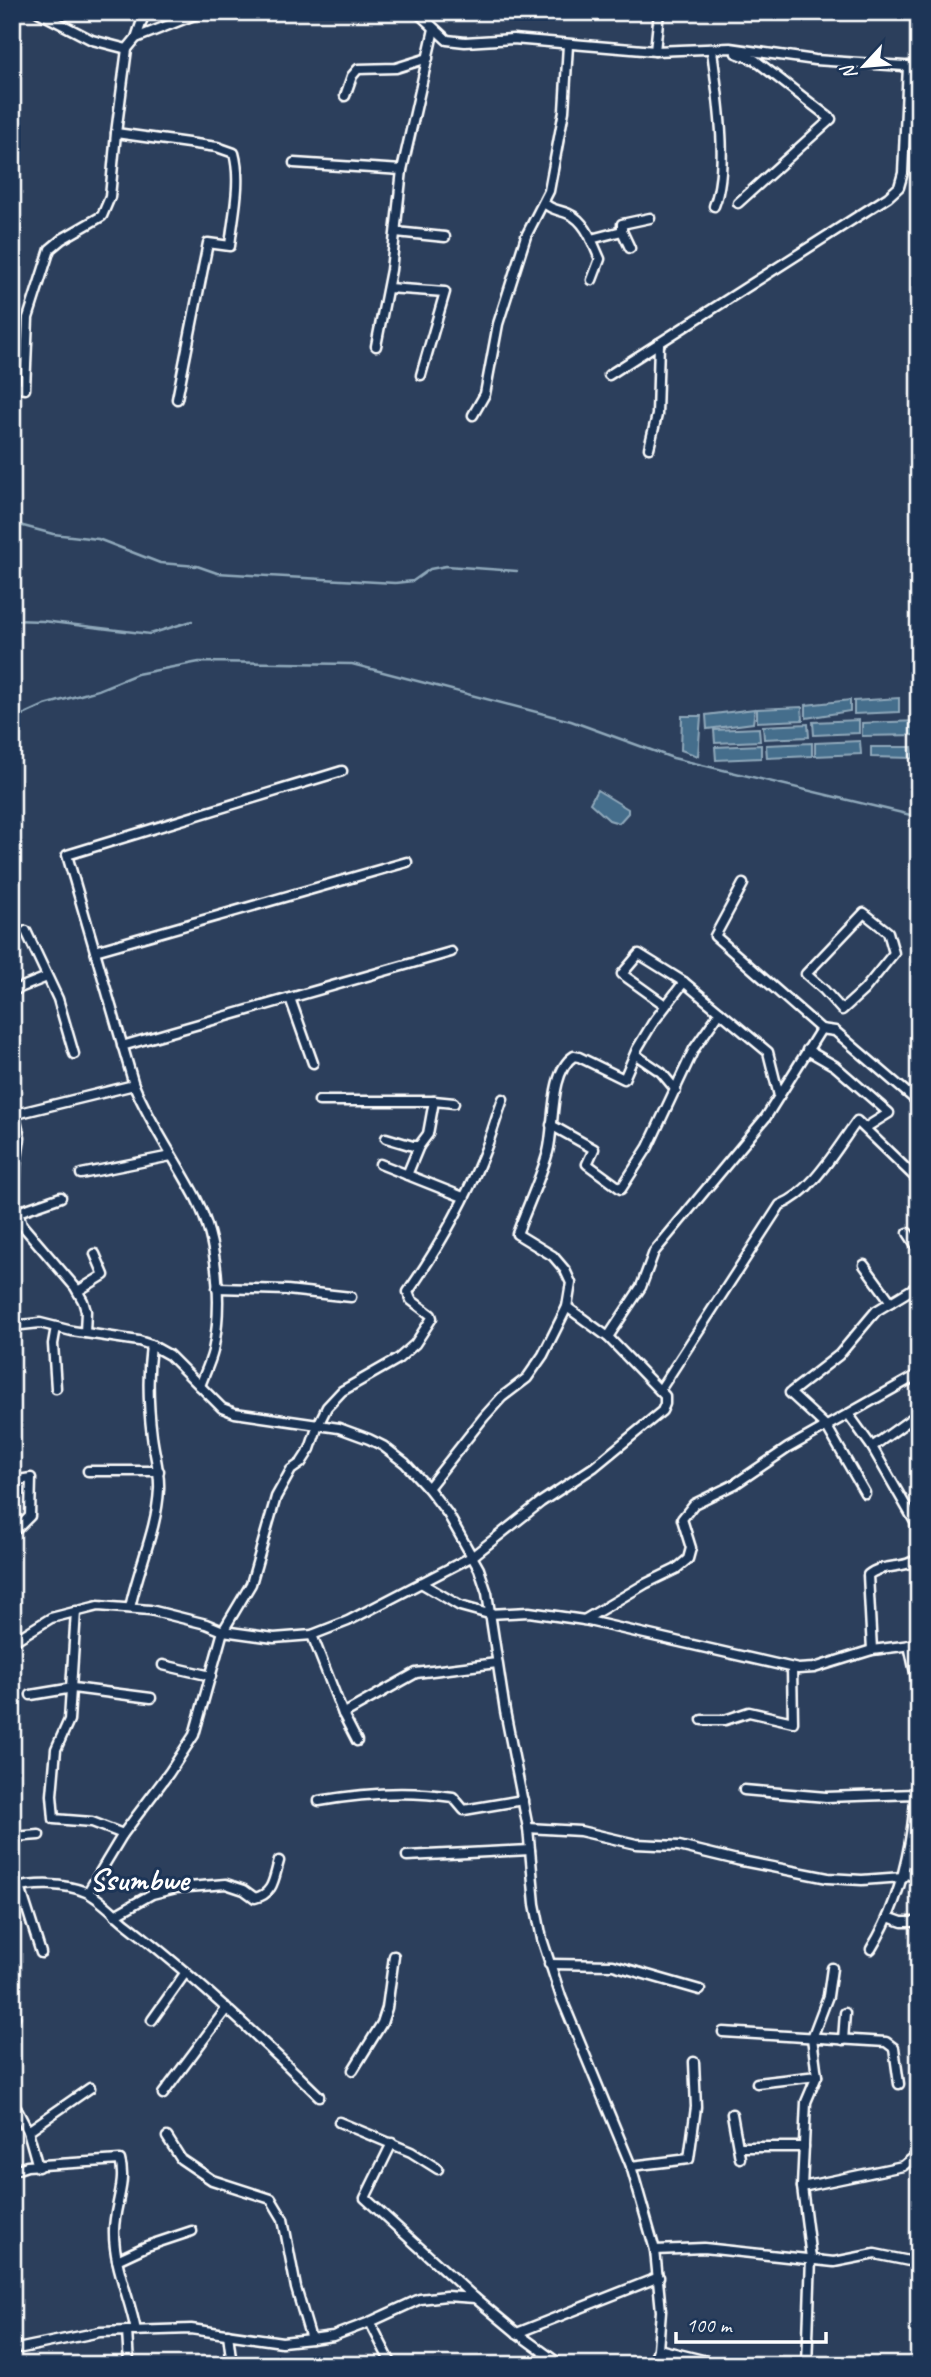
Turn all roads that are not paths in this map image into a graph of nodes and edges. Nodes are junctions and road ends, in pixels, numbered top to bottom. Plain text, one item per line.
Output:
1 (38, 12) edge
2 (145, 12) edge
3 (202, 12) edge
4 (416, 12) edge
5 (659, 12) edge
6 (434, 29) junction
7 (136, 38) junction
8 (568, 45) junction
9 (730, 48) junction
10 (127, 49) junction
11 (712, 50) junction
12 (656, 51) junction
13 (428, 58) junction
14 (908, 66) junction
15 (919, 67) edge
16 (345, 96) dead end
17 (116, 133) junction
18 (294, 163) dead end
19 (402, 170) junction
20 (544, 203) junction
21 (738, 203) dead end
22 (714, 206) dead end
23 (650, 218) dead end
24 (622, 231) junction
25 (396, 232) junction
26 (445, 237) dead end
27 (591, 239) junction
28 (630, 248) dead end
29 (592, 280) dead end
30 (388, 288) junction
31 (659, 343) junction
32 (376, 345) dead end
33 (421, 375) dead end
34 (609, 375) dead end
35 (12, 386) edge
36 (177, 399) dead end
37 (473, 415) dead end
38 (649, 448) dead end
39 (342, 771) dead end
40 (407, 862) dead end
41 (743, 884) dead end
42 (26, 931) dead end
43 (95, 951) junction
44 (451, 952) dead end
45 (882, 966) joint
46 (47, 977) junction
47 (684, 982) junction
48 (12, 991) edge
49 (290, 998) junction
50 (665, 1005) junction
51 (720, 1012) junction
52 (821, 1029) junction
53 (122, 1046) junction
54 (807, 1050) junction
55 (74, 1054) dead end
56 (636, 1055) junction
57 (313, 1063) dead end
58 (134, 1085) junction
59 (676, 1090) junction
60 (779, 1096) junction
61 (503, 1100) dead end
62 (319, 1101) dead end
63 (434, 1101) junction
64 (12, 1103) edge
65 (454, 1103) dead end
66 (919, 1103) edge
67 (16, 1114) junction
68 (551, 1125) junction
69 (865, 1128) junction
70 (386, 1138) dead end
71 (419, 1146) junction
72 (171, 1156) junction
73 (380, 1164) dead end
74 (81, 1174) dead end
75 (407, 1175) junction
76 (919, 1181) edge
77 (61, 1197) dead end
78 (463, 1198) junction
79 (18, 1212) junction
80 (908, 1233) dead end
81 (919, 1250) edge
82 (95, 1254) dead end
83 (864, 1265) dead end
84 (919, 1285) edge
85 (217, 1288) junction
86 (78, 1291) junction
87 (351, 1297) dead end
88 (891, 1302) junction
89 (567, 1307) junction
90 (12, 1326) edge
91 (56, 1327) junction
92 (85, 1333) junction
93 (608, 1337) junction
94 (151, 1345) junction
95 (919, 1374) edge
96 (200, 1386) junction
97 (56, 1388) dead end
98 (660, 1390) junction
99 (849, 1415) junction
100 (919, 1416) edge
101 (318, 1425) junction
102 (827, 1427) junction
103 (872, 1447) junction
104 (89, 1471) dead end
105 (159, 1471) junction
106 (12, 1481) edge
107 (428, 1488) junction
108 (865, 1493) dead end
109 (18, 1528) dead end
110 (919, 1529) edge
111 (472, 1556) junction
112 (919, 1557) edge
113 (421, 1583) junction
114 (130, 1608) junction
115 (76, 1611) junction
116 (489, 1615) junction
117 (584, 1620) junction
118 (223, 1631) junction
119 (312, 1635) junction
120 (12, 1642) edge
121 (914, 1644) edge
122 (872, 1650) junction
123 (497, 1663) junction
124 (163, 1664) dead end
125 (792, 1668) junction
126 (211, 1676) junction
127 (73, 1688) junction
128 (919, 1691) edge
129 (31, 1695) dead end
130 (151, 1698) dead end
131 (343, 1714) junction
132 (702, 1720) dead end
133 (919, 1730) edge
134 (357, 1741) dead end
135 (919, 1742) edge
136 (744, 1790) dead end
137 (915, 1794) junction
138 (523, 1800) junction
139 (319, 1801) dead end
140 (528, 1828) junction
141 (123, 1834) junction
142 (40, 1835) dead end
143 (12, 1837) edge
144 (530, 1850) junction
145 (407, 1856) dead end
146 (279, 1861) dead end
147 (903, 1875) junction
148 (919, 1880) edge
149 (16, 1888) edge
150 (88, 1892) junction
151 (115, 1915) junction
152 (888, 1917) junction
153 (919, 1922) edge
154 (872, 1949) dead end
155 (41, 1953) dead end
156 (394, 1956) dead end
157 (549, 1964) junction
158 (832, 1968) dead end
159 (186, 1972) junction
160 (700, 1990) dead end
161 (227, 2008) junction
162 (845, 2013) dead end
163 (152, 2020) dead end
164 (723, 2032) dead end
165 (812, 2038) junction
166 (843, 2040) junction
167 (694, 2062) dead end
168 (353, 2070) dead end
169 (817, 2076) junction
170 (757, 2083) dead end
171 (899, 2084) dead end
172 (90, 2088) dead end
173 (163, 2094) dead end
174 (319, 2096) dead end
175 (12, 2100) edge
176 (732, 2114) dead end
177 (339, 2122) dead end
178 (28, 2132) junction
179 (167, 2137) dead end
180 (392, 2144) junction
181 (738, 2147) junction
182 (804, 2147) junction
183 (919, 2153) edge
184 (740, 2158) dead end
185 (38, 2166) junction
186 (631, 2166) junction
187 (438, 2169) dead end
188 (12, 2171) edge
189 (802, 2187) junction
190 (192, 2231) dead end
191 (656, 2250) junction
192 (811, 2258) junction
193 (117, 2260) junction
194 (919, 2263) edge
195 (659, 2277) junction
196 (475, 2298) junction
197 (370, 2322) junction
198 (131, 2331) junction
199 (517, 2333) junction
200 (228, 2334) junction
201 (311, 2339) junction
202 (12, 2346) edge
203 (658, 2349) junction
204 (129, 2365) edge
205 (232, 2365) edge
206 (392, 2365) edge
207 (561, 2365) edge
208 (653, 2365) edge
209 (723, 2365) edge
210 (807, 2365) edge

1 - 10 street
2 - 7 street
3 - 7 street
4 - 6 street
5 - 12 street
6 - 8 street
6 - 13 street
7 - 10 street
8 - 12 street
8 - 20 street
9 - 11 street
9 - 14 street
9 - 21 street
10 - 17 street
11 - 12 street
11 - 22 street
13 - 16 street
13 - 19 street
14 - 15 street
14 - 31 street
17 - 35 street
17 - 36 street
18 - 19 street
19 - 25 street
20 - 27 street
20 - 37 street
23 - 24 street
24 - 27 street
24 - 28 street
25 - 26 street
25 - 30 street
27 - 29 street
30 - 32 street
30 - 33 street
31 - 34 street
31 - 38 street
39 - 43 street
40 - 43 street
41 - 52 street
42 - 46 street
43 - 53 street
44 - 49 street
45 - 45 street
46 - 48 street
46 - 55 street
47 - 50 street
47 - 50 street
47 - 51 street
49 - 53 street
49 - 57 street
50 - 56 street
51 - 59 street
51 - 60 street
52 - 54 street
52 - 66 street
53 - 58 street
54 - 60 street
54 - 69 street
56 - 59 street
56 - 68 street
58 - 67 street
58 - 72 street
59 - 68 street
60 - 93 street
61 - 78 street
62 - 63 street
63 - 65 street
63 - 71 street
64 - 67 street
67 - 79 street
68 - 89 street
69 - 76 street
69 - 98 street
70 - 71 street
71 - 75 street
72 - 74 street
72 - 85 street
73 - 75 street
75 - 78 street
77 - 79 street
78 - 101 street
79 - 86 street
80 - 81 street
82 - 86 street
83 - 88 street
84 - 88 street
85 - 87 street
85 - 96 street
86 - 92 street
88 - 102 street
89 - 93 street
89 - 107 street
90 - 91 street
91 - 92 street
91 - 97 street
92 - 94 street
93 - 98 street
94 - 96 street
94 - 105 street
95 - 99 street
96 - 101 street
98 - 111 street
99 - 102 street
99 - 103 street
100 - 103 street
101 - 107 street
101 - 118 street
102 - 108 street
102 - 117 street
103 - 110 street
104 - 105 street
105 - 114 street
106 - 109 street
107 - 111 street
111 - 113 street
111 - 116 street
112 - 122 street
113 - 116 street
113 - 119 street
114 - 115 street
114 - 118 street
115 - 120 street
115 - 127 street
116 - 117 street
116 - 123 street
117 - 125 street
118 - 119 street
118 - 126 street
119 - 131 street
121 - 122 street
121 - 128 street
122 - 125 street
123 - 131 street
123 - 138 street
124 - 126 street
125 - 132 street
126 - 141 street
127 - 129 street
127 - 130 street
127 - 141 street
131 - 134 street
133 - 135 street
135 - 137 street
136 - 137 street
137 - 147 street
138 - 139 street
138 - 140 street
140 - 144 street
140 - 147 street
141 - 150 street
142 - 143 street
144 - 145 street
144 - 157 street
146 - 151 street
147 - 148 street
147 - 152 street
149 - 150 street
149 - 155 street
150 - 151 street
151 - 159 street
152 - 153 street
152 - 154 street
156 - 168 street
157 - 160 street
157 - 186 street
158 - 165 street
159 - 161 street
159 - 163 street
161 - 173 street
161 - 174 street
162 - 166 street
164 - 165 street
165 - 166 street
165 - 169 street
166 - 171 street
167 - 186 street
169 - 170 street
169 - 182 street
172 - 178 street
175 - 178 street
176 - 181 street
177 - 180 street
178 - 185 street
179 - 201 street
180 - 187 street
180 - 196 street
181 - 182 street
181 - 184 street
182 - 189 street
183 - 189 street
185 - 188 street
185 - 193 street
186 - 191 street
189 - 192 street
190 - 193 street
191 - 192 street
191 - 195 street
192 - 194 street
192 - 210 street
193 - 198 street
195 - 199 street
195 - 203 street
196 - 197 street
196 - 199 street
197 - 201 street
197 - 206 street
198 - 200 street
198 - 202 street
198 - 204 street
199 - 207 street
200 - 201 street
200 - 205 street
203 - 208 street
203 - 209 street

